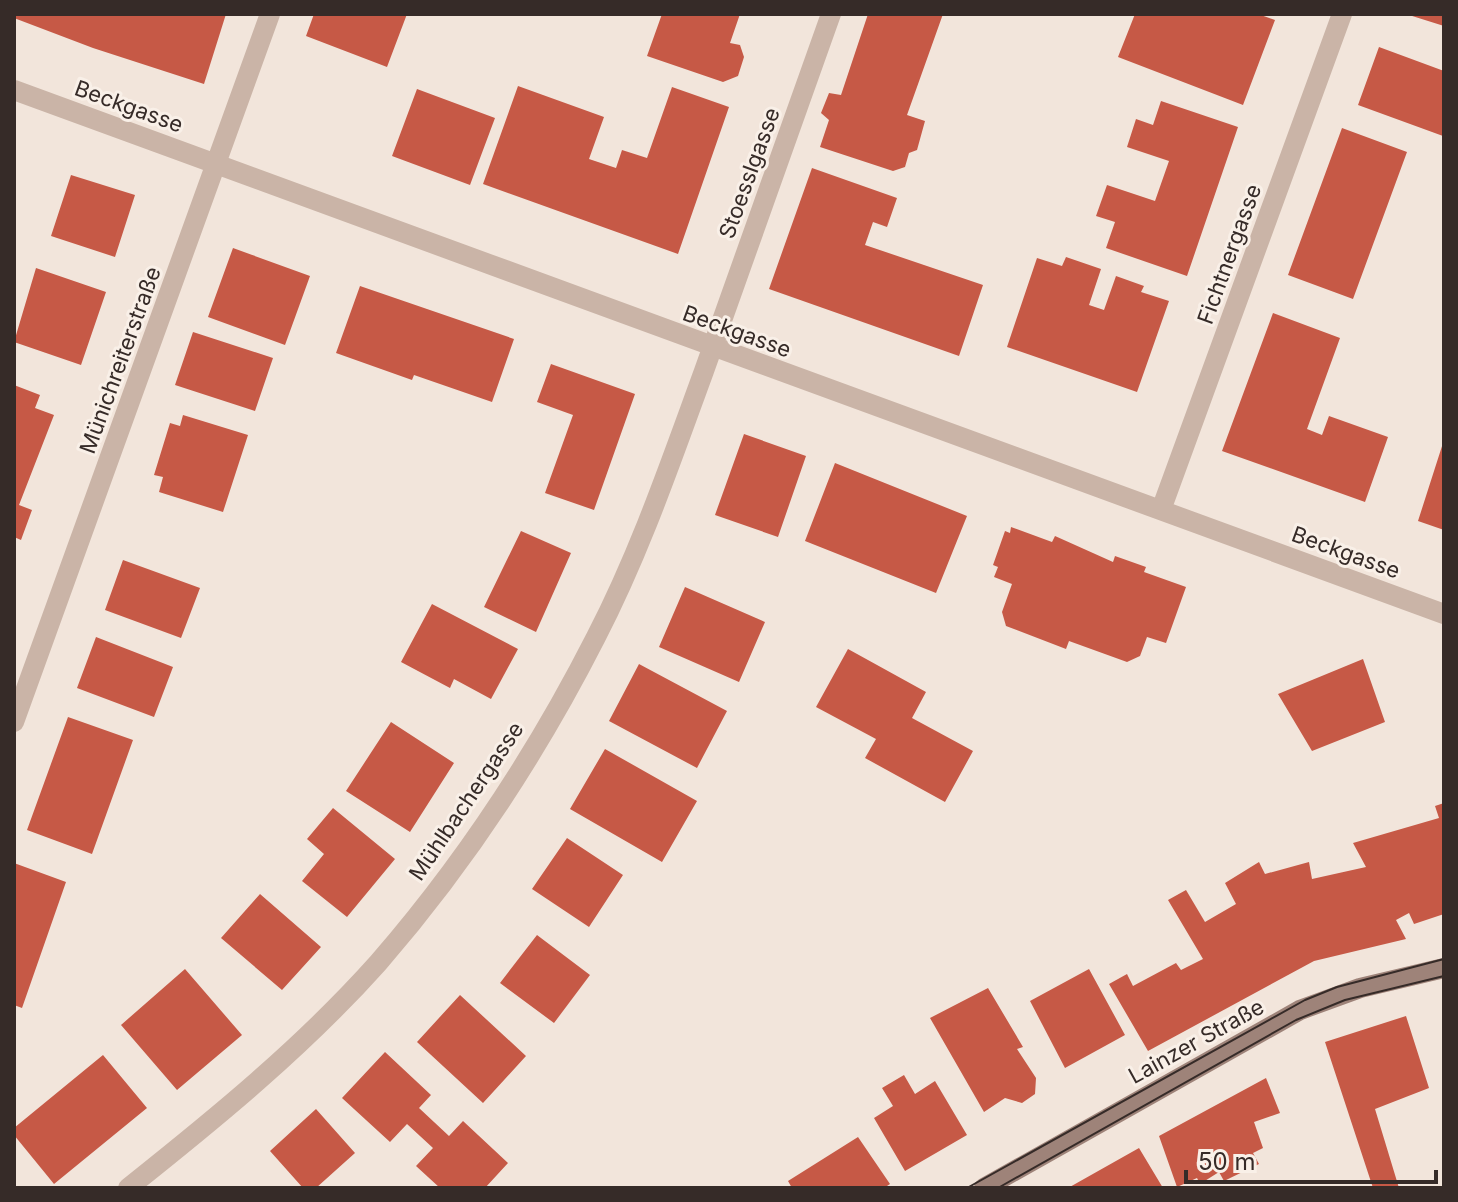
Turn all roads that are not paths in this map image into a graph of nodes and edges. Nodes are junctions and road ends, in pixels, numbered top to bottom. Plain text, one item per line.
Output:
1 (270, 14) edge
2 (831, 14) edge
3 (1342, 14) edge
4 (14, 90) edge
5 (216, 164) junction
6 (712, 348) junction
7 (1161, 510) junction
8 (1444, 614) edge
9 (14, 722) edge
10 (1444, 968) edge
11 (128, 1188) edge
12 (984, 1188) edge

1 - 5 street, Münichreiterstraße
2 - 6 street, Stoesslgasse
3 - 7 street, Fichtnergasse
4 - 5 street, Beckgasse
5 - 6 street, Beckgasse
5 - 9 street, Münichreiterstraße
6 - 7 street, Beckgasse
6 - 11 street, Mühlbachergasse
7 - 8 street, Beckgasse
10 - 12 main road, Lainzer Straße

